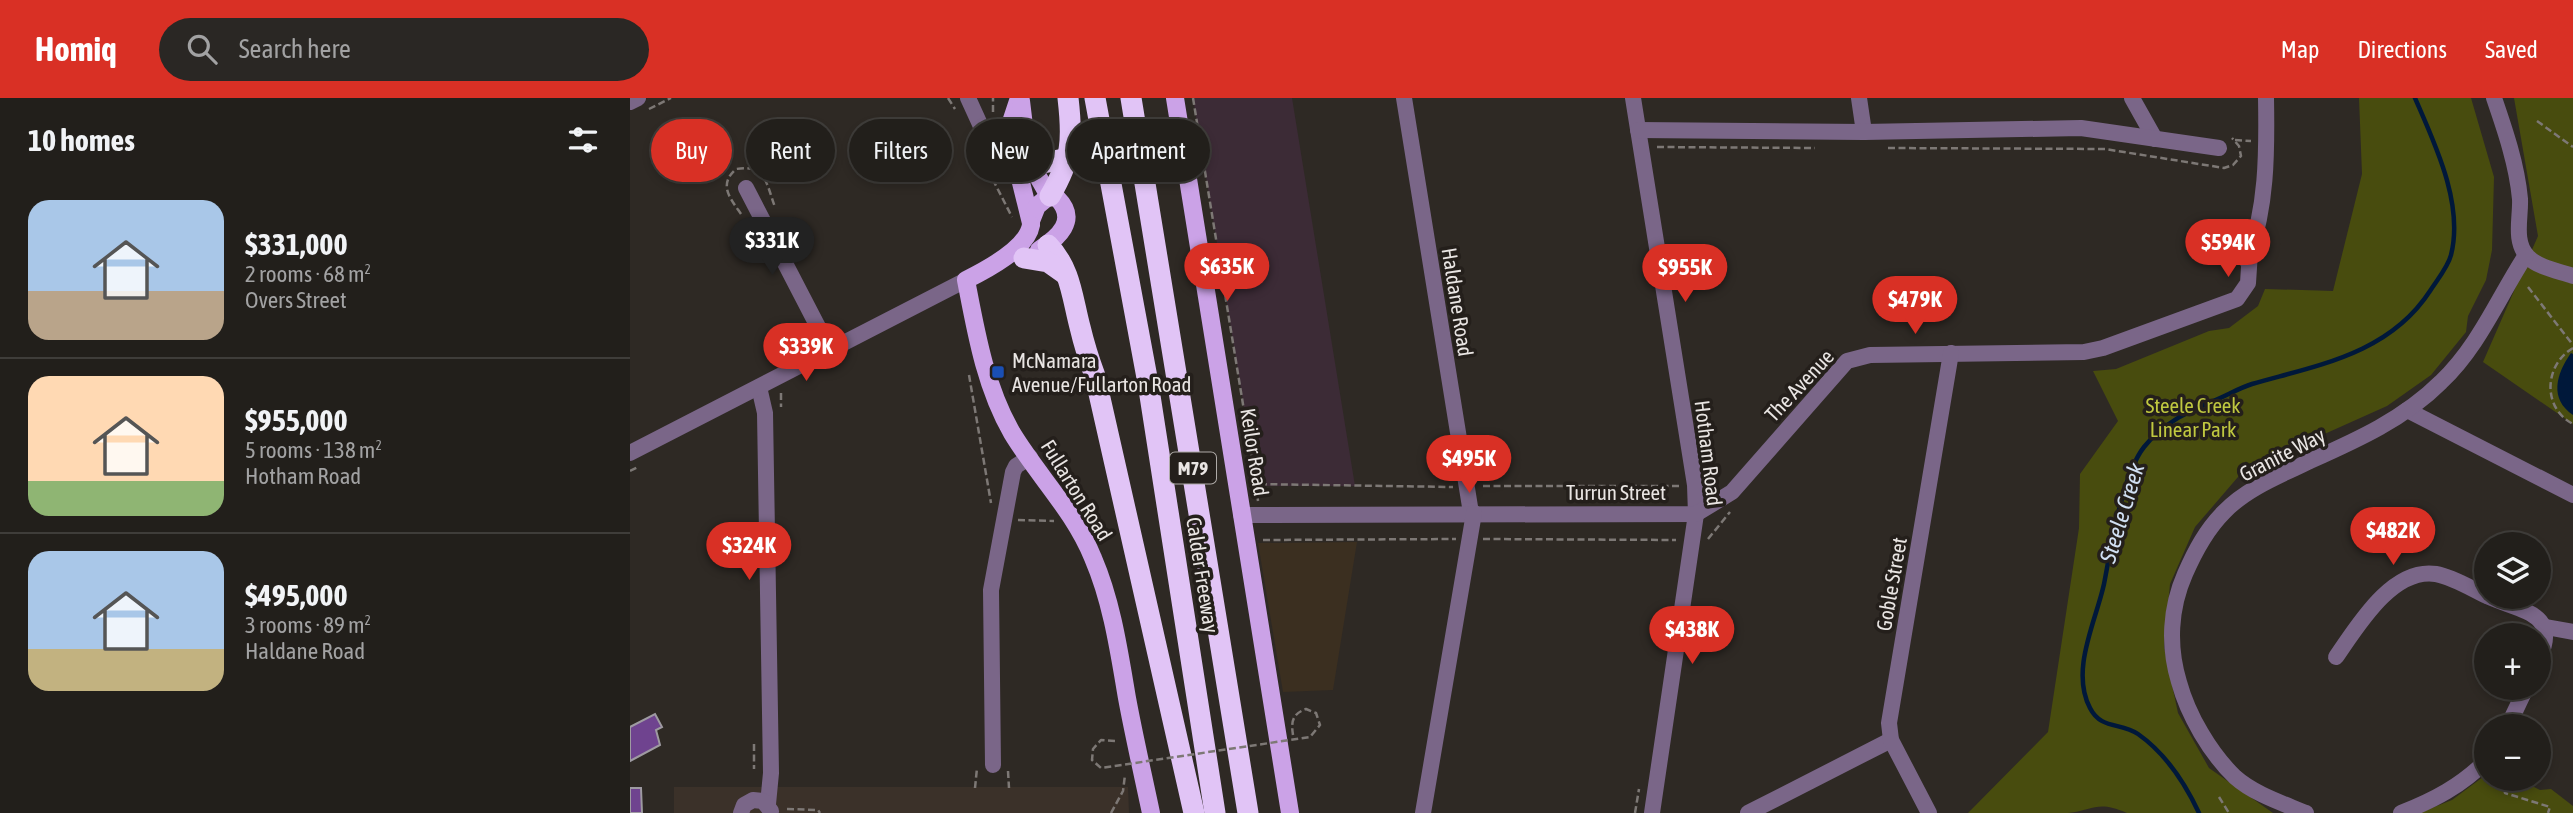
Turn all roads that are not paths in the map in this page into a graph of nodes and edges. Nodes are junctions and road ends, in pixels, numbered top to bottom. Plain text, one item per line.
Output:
1 (638, 98) edge
2 (968, 98) edge
3 (1019, 98) edge
4 (1068, 98) edge
5 (1095, 98) edge
6 (1133, 98) edge
7 (1175, 98) edge
8 (1404, 98) edge
9 (1633, 98) edge
10 (1858, 98) edge
11 (2132, 98) edge
12 (2266, 98) edge
13 (2494, 98) edge
14 (630, 102) edge
15 (979, 119) edge
16 (1018, 119) edge
17 (1070, 119) edge
18 (1638, 130) junction
19 (1864, 132) junction
20 (2155, 139) junction
21 (2225, 142) road end
22 (1067, 162) edge
23 (1020, 182) edge
24 (1041, 182) edge
25 (746, 188) dead end
26 (1050, 196) junction
27 (1031, 223) junction
28 (1047, 245) junction
29 (2526, 255) junction
30 (1024, 258) junction
31 (993, 267) junction
32 (2573, 276) edge
33 (1069, 278) junction
34 (966, 280) junction
35 (830, 350) junction
36 (1951, 353) junction
37 (759, 387) junction
38 (2407, 410) junction
39 (630, 453) edge
40 (1030, 457) junction
41 (2573, 495) edge
42 (1473, 513) junction
43 (1247, 514) junction
44 (1696, 514) junction
45 (2474, 590) edge
46 (2518, 609) edge
47 (2542, 623) edge
48 (2551, 628) edge
49 (2573, 632) edge
50 (2336, 657) dead end
51 (1891, 740) junction
52 (993, 763) road end
53 (2474, 770) edge
54 (770, 809) edge
55 (741, 813) edge
56 (1151, 813) edge
57 (1194, 813) edge
58 (1215, 813) edge
59 (1248, 813) edge
60 (1290, 813) edge
61 (1423, 813) edge
62 (1652, 813) edge
63 (1748, 813) edge
64 (1929, 813) edge
65 (2306, 813) edge
66 (2401, 813) edge

1 - 14 street
2 - 15 street
3 - 16 main road
4 - 17 highway
5 - 58 highway, Calder Freeway / M79
6 - 59 highway, Calder Freeway / M79
7 - 43 main road, Keilor Road
8 - 42 street, Haldane Road
9 - 18 street, Hotham Road
10 - 19 street
11 - 20 street
12 - 36 street, The Avenue
13 - 29 street
18 - 19 street
18 - 44 street, Hotham Road
19 - 20 street
20 - 21 street
22 - 26 highway
23 - 27 main road
24 - 26 main road
25 - 35 street
26 - 27 main road
26 - 28 main road
27 - 28 main road
27 - 31 main road
28 - 30 main road
28 - 33 highway
29 - 32 street
29 - 38 street, Granite Way
30 - 31 main road
30 - 33 highway
31 - 34 main road
33 - 57 highway
34 - 35 street
34 - 40 main road, Fullarton Road
35 - 37 street
36 - 44 street, The Avenue
36 - 51 street, Goble Street
37 - 39 street
37 - 54 street
38 - 41 street
38 - 65 street, Granite Way
40 - 52 street
40 - 56 main road, Fullarton Road
42 - 43 street, Turrun Street
42 - 44 street, Turrun Street
42 - 61 street, Haldane Road
43 - 60 main road, Keilor Road
44 - 62 street, Hotham Road
45 - 50 street
46 - 47 street
48 - 49 street
51 - 63 street
51 - 64 street, Goble Street
53 - 66 street
54 - 55 street

